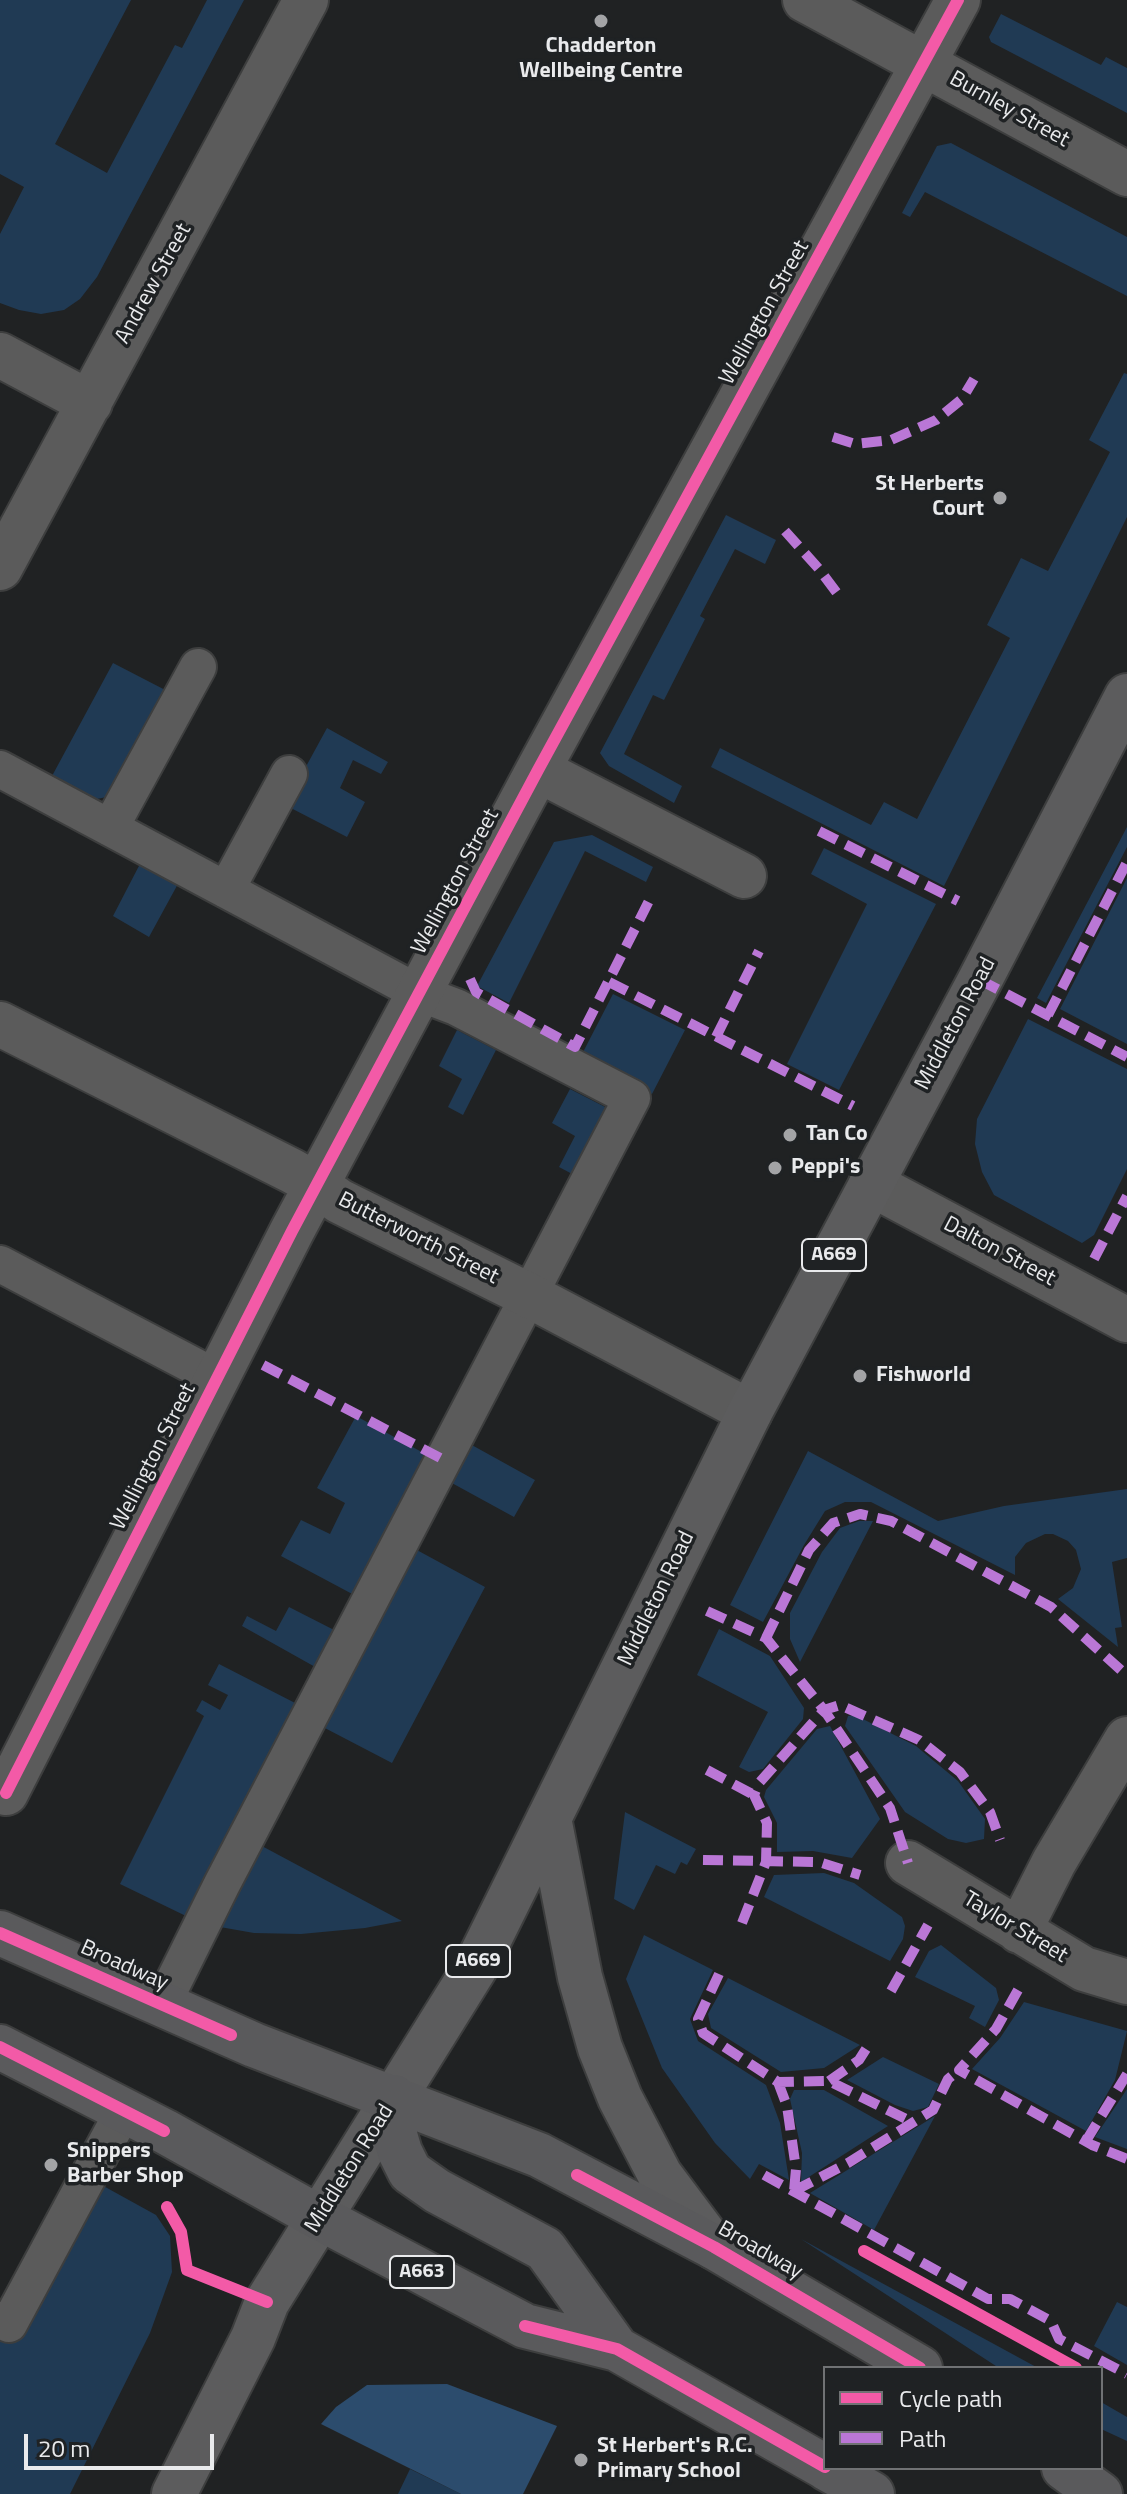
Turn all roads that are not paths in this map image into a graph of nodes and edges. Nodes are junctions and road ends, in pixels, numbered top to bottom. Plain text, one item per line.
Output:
1 (306, 0) edge
2 (805, 0) edge
3 (958, 0) edge
4 (924, 64) junction
5 (1127, 174) edge
6 (0, 355) edge
7 (90, 403) junction
8 (0, 568) edge
9 (198, 667) dead end
10 (1127, 696) edge
11 (0, 769) edge
12 (538, 770) junction
13 (289, 774) dead end
14 (110, 828) junction
15 (744, 876) dead end
16 (226, 890) junction
17 (419, 993) junction
18 (0, 1024) edge
19 (871, 1184) junction
20 (317, 1185) junction
21 (0, 1264) edge
22 (530, 1296) junction
23 (1127, 1320) edge
24 (217, 1378) junction
25 (750, 1412) junction
26 (1127, 1739) edge
27 (6, 1793) dead end
28 (549, 1818) junction
29 (908, 1863) dead end
30 (1019, 1931) junction
31 (0, 1933) edge
32 (1127, 1982) edge
33 (162, 2005) junction
34 (0, 2047) edge
35 (394, 2097) junction
36 (124, 2110) junction
37 (320, 2218) junction
38 (714, 2247) junction
39 (0, 2320) edge
40 (617, 2349) junction
41 (917, 2366) edge
42 (823, 2466) edge
43 (830, 2470) edge
44 (1067, 2470) edge
45 (174, 2494) edge
46 (872, 2494) edge
47 (1100, 2494) edge

1 - 7 street, Andrew Street
2 - 4 street, Burnley Street
3 - 4 street, Wellington Street
4 - 5 street, Burnley Street
4 - 12 street, Wellington Street
6 - 7 street
7 - 8 street, Andrew Street
9 - 14 lane
10 - 19 main road, Middleton Road / A669
11 - 14 lane
12 - 15 street
12 - 17 street, Wellington Street
13 - 16 lane
14 - 16 lane
16 - 17 lane
17 - 20 street, Wellington Street
17 - 22 lane
18 - 20 street, Butterworth Street
19 - 23 street, Dalton Street
19 - 25 main road, Middleton Road / A669
20 - 22 street, Butterworth Street
20 - 24 street, Wellington Street
21 - 24 lane
22 - 25 street, Butterworth Street
22 - 33 lane
24 - 27 street, Wellington Street
25 - 28 main road, Middleton Road / A669
26 - 30 street
28 - 35 main road, Middleton Road / A669
28 - 38 main road
29 - 30 street, Taylor Street
30 - 32 street, Taylor Street
31 - 33 highway, Broadway
33 - 35 highway, Broadway
34 - 36 highway, A663
35 - 37 main road, Middleton Road / A669
35 - 38 highway, Broadway
35 - 40 highway
36 - 37 highway, A663
36 - 39 lane
37 - 40 highway, A663
37 - 45 main road, Middleton Road / A669
38 - 41 highway, Broadway
40 - 42 highway, A663
43 - 46 highway, A663
44 - 47 highway

